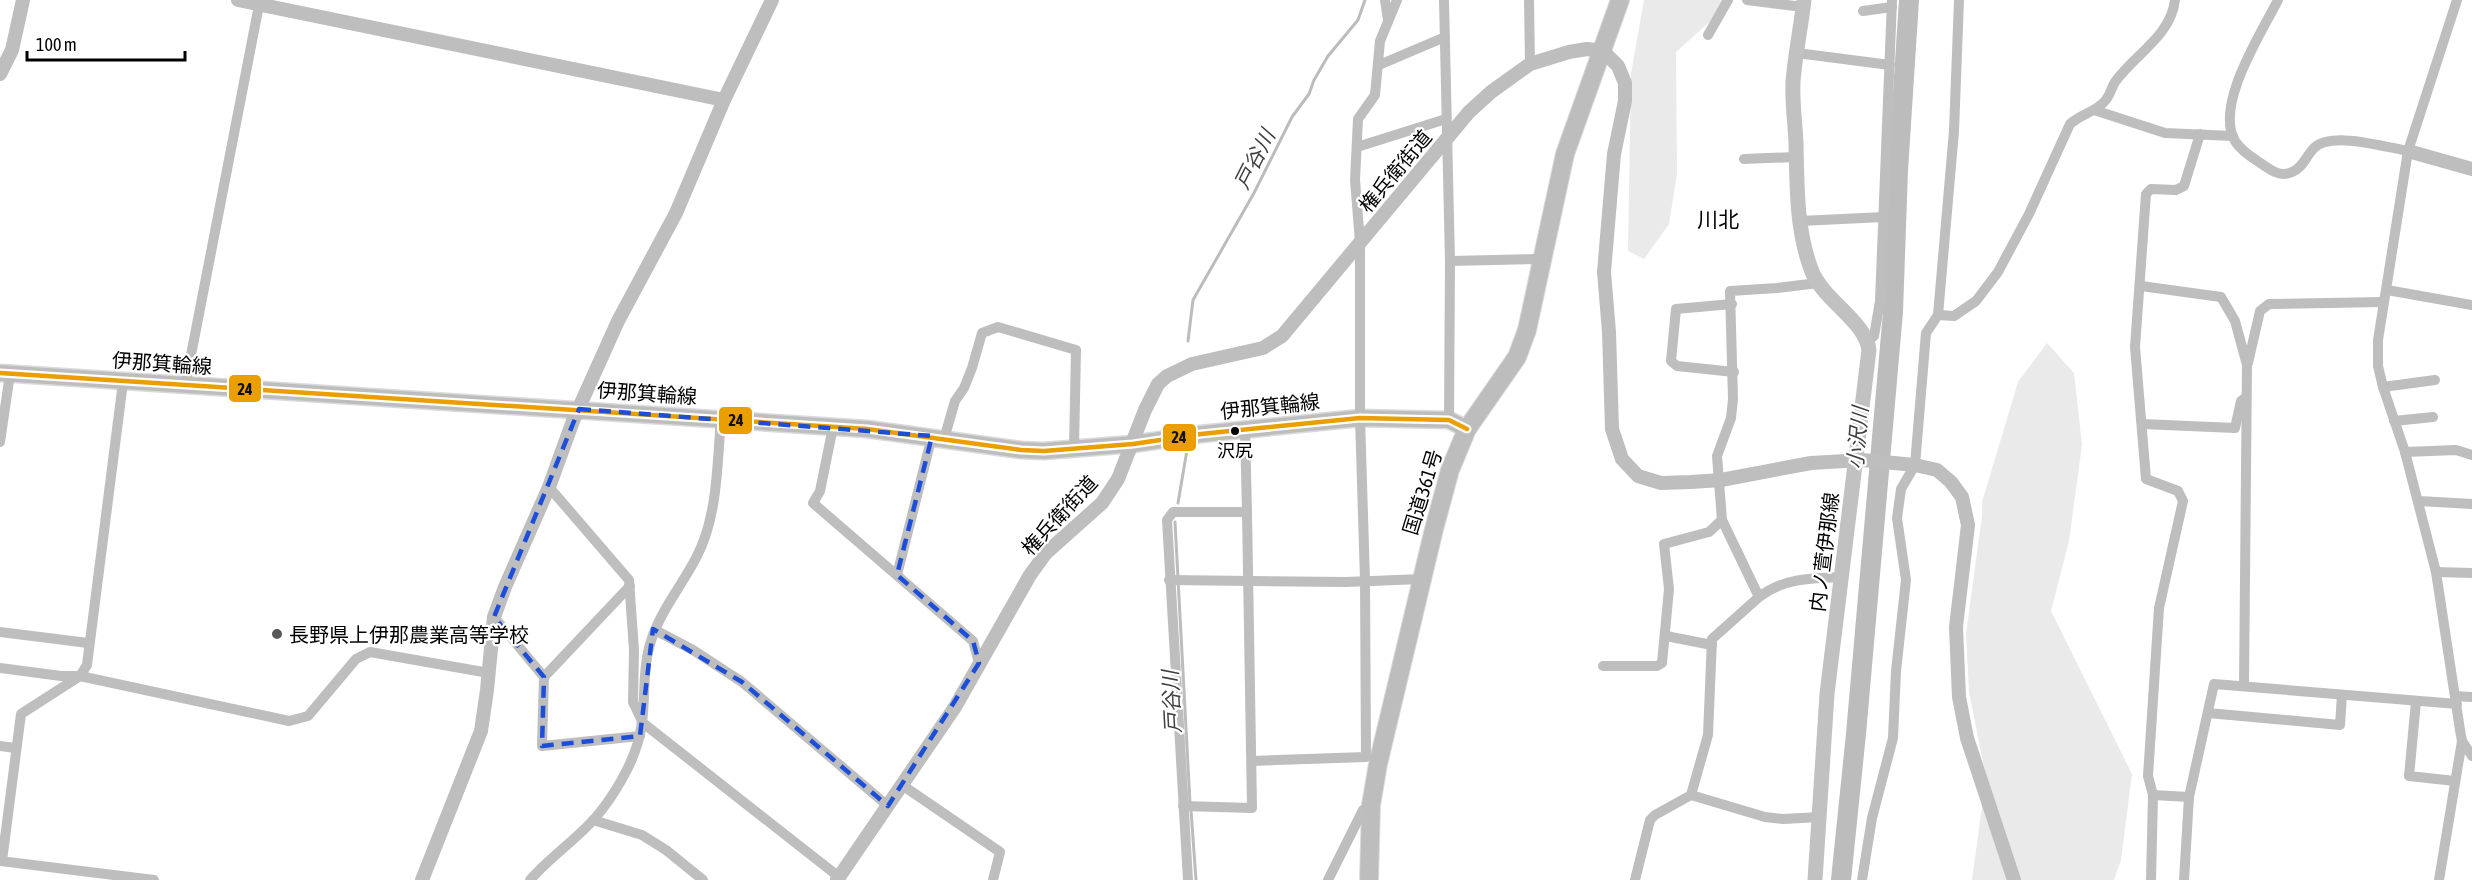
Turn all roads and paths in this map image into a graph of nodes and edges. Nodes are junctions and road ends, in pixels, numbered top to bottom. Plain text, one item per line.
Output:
1 (23, 0) edge
2 (238, 0) edge
3 (772, 0) edge
4 (1385, 0) edge
5 (1398, 0) edge
6 (1444, 0) edge
7 (1529, 0) edge
8 (1620, 0) edge
9 (1728, 0) edge
10 (1747, 0) edge
11 (1959, 0) edge
12 (2175, 0) edge
13 (2278, 0) edge
14 (2457, 0) edge
15 (259, 2) edge
16 (1892, 3) edge
17 (1804, 4) edge
18 (1863, 11) dead end
19 (1388, 21) junction
20 (1708, 35) dead end
21 (1444, 37) junction
22 (1603, 51) junction
23 (1797, 53) junction
24 (1530, 64) junction
25 (1378, 65) junction
26 (1890, 65) junction
27 (0, 74) edge
28 (724, 100) junction
29 (2094, 110) junction
30 (1446, 119) junction
31 (2200, 134) junction
32 (2233, 136) junction
33 (1446, 141) junction
34 (1357, 147) junction
35 (2408, 151) junction
36 (1796, 157) junction
37 (1744, 159) dead end
38 (2472, 169) edge
39 (1884, 217) junction
40 (1800, 221) junction
41 (1360, 242) junction
42 (1541, 258) junction
43 (1450, 261) junction
44 (1818, 283) junction
45 (2141, 285) junction
46 (2386, 290) junction
47 (2383, 302) junction
48 (1731, 304) junction
49 (2472, 305) edge
50 (1938, 315) junction
51 (1868, 341) junction
52 (2247, 365) junction
53 (1734, 372) junction
54 (5, 374) edge
55 (2435, 380) dead end
56 (123, 382) junction
57 (185, 386) junction
58 (2383, 387) junction
59 (2246, 398) junction
60 (579, 409) junction
61 (2433, 417) dead end
62 (1360, 418) junction
63 (721, 419) junction
64 (1449, 420) junction
65 (2394, 421) junction
66 (2142, 424) junction
67 (833, 427) junction
68 (1467, 429) junction
69 (1245, 430) junction
70 (938, 438) junction
71 (0, 442) edge
72 (1133, 444) junction
73 (1074, 448) junction
74 (2405, 452) junction
75 (2472, 455) edge
76 (1859, 460) junction
77 (1909, 464) junction
78 (1720, 480) junction
79 (549, 487) junction
80 (2419, 501) junction
81 (2472, 504) edge
82 (1246, 513) junction
83 (1722, 520) junction
84 (2436, 572) junction
85 (2472, 573) edge
86 (897, 575) junction
87 (1842, 577) junction
88 (1422, 579) junction
89 (1174, 580) junction
90 (1248, 580) junction
91 (1365, 580) junction
92 (630, 586) junction
93 (1759, 597) junction
94 (494, 617) junction
95 (655, 630) junction
96 (0, 632) edge
97 (1666, 636) junction
98 (88, 644) junction
99 (1712, 645) junction
100 (979, 663) junction
101 (1603, 666) dead end
102 (0, 668) edge
103 (489, 673) junction
104 (80, 676) junction
105 (544, 677) junction
106 (2244, 685) junction
107 (2342, 694) junction
108 (2472, 697) edge
109 (2456, 700) junction
110 (2416, 702) junction
111 (2208, 713) junction
112 (643, 723) junction
113 (640, 736) junction
114 (2467, 742) edge
115 (0, 746) edge
116 (15, 748) junction
117 (2472, 756) edge
118 (1372, 760) junction
119 (1252, 761) junction
120 (2455, 781) junction
121 (902, 785) junction
122 (1690, 795) junction
123 (2153, 795) junction
124 (2189, 797) junction
125 (1371, 805) junction
126 (888, 806) junction
127 (1188, 806) junction
128 (1820, 817) junction
129 (593, 820) junction
130 (1, 861) edge
131 (119, 878) edge
132 (695, 878) edge
133 (838, 879) edge
134 (154, 880) edge
135 (422, 880) edge
136 (530, 880) edge
137 (993, 880) edge
138 (1188, 880) edge
139 (1328, 880) edge
140 (1369, 880) edge
141 (1635, 880) edge
142 (1815, 880) edge
143 (1862, 880) edge
144 (2014, 880) edge
145 (2151, 880) edge
146 (2184, 880) edge
147 (2439, 880) edge

1 - 27 street
2 - 15 street
3 - 28 street
4 - 19 street
5 - 19 street
6 - 21 street
7 - 24 street
8 - 22 highway, 国道361号
9 - 20 street
10 - 17 street
11 - 50 street
12 - 29 street
13 - 32 street
14 - 35 street
15 - 28 street
15 - 57 street
16 - 18 street
16 - 26 street
17 - 23 main road
19 - 25 street
21 - 25 street
21 - 30 street
22 - 24 street, 権兵衛街道
22 - 42 highway, 国道361号
22 - 78 street
23 - 26 street
23 - 36 main road
24 - 33 street, 権兵衛街道
25 - 34 street
26 - 39 street
28 - 60 street
29 - 31 street
29 - 50 street
30 - 33 street
30 - 34 street
31 - 32 street
31 - 45 street
32 - 35 street
33 - 41 street, 権兵衛街道
33 - 43 street
34 - 41 street
35 - 38 street
35 - 46 street
36 - 37 street
36 - 40 main road
39 - 40 street
39 - 51 street
40 - 44 main road
41 - 62 street
41 - 72 street, 権兵衛街道
42 - 43 street
42 - 68 highway, 国道361号
43 - 64 street
44 - 48 street
44 - 51 main road
45 - 52 street
45 - 66 street
46 - 47 street
46 - 49 street
47 - 52 street
47 - 58 street
48 - 53 street
48 - 53 street
50 - 77 street
51 - 76 main road, 内ノ萱伊那線
52 - 59 street
53 - 78 street
54 - 56 main road, 伊那箕輪線
54 - 71 street
55 - 58 street
56 - 57 main road, 伊那箕輪線
56 - 98 street
57 - 60 main road, 伊那箕輪線
58 - 65 street
59 - 66 street
59 - 106 street
60 - 63 main road, 伊那箕輪線
60 - 79 street
61 - 65 street
62 - 64 main road, 伊那箕輪線
62 - 69 main road, 伊那箕輪線
62 - 91 street
63 - 67 main road, 伊那箕輪線
63 - 95 street
64 - 68 main road, 伊那箕輪線
65 - 74 street
66 - 123 street
67 - 70 main road, 伊那箕輪線
67 - 86 street
68 - 88 highway, 国道361号
69 - 72 main road, 伊那箕輪線
69 - 82 street
70 - 73 main road, 伊那箕輪線
70 - 73 street
70 - 86 street
72 - 73 main road, 伊那箕輪線
72 - 100 street, 権兵衛街道
74 - 75 street
74 - 80 street
76 - 77 street
76 - 78 street
76 - 87 main road, 内ノ萱伊那線
77 - 143 street
77 - 144 street
78 - 83 street
79 - 92 street
79 - 94 street
80 - 81 street
80 - 84 street
82 - 89 street
82 - 90 street
83 - 93 street
83 - 97 street
84 - 85 street
84 - 109 street
86 - 100 street
87 - 93 street
87 - 128 main road, 内ノ萱伊那線
88 - 91 street
88 - 118 highway, 国道361号
89 - 90 street
89 - 127 street
90 - 91 street
90 - 119 street
91 - 118 street
92 - 105 street
92 - 112 street
93 - 99 street
94 - 103 street
94 - 105 street
95 - 112 street
95 - 126 street
96 - 98 street
97 - 99 street
97 - 101 street
98 - 104 street
99 - 122 street
100 - 121 street, 権兵衛街道
102 - 104 street
103 - 104 street
103 - 135 street
104 - 116 street
105 - 113 street
106 - 107 street
106 - 111 street
107 - 110 street
107 - 111 street
108 - 109 street
109 - 110 street
109 - 114 street
110 - 120 street
111 - 124 street
112 - 113 street
112 - 133 street
113 - 129 street
114 - 117 street
114 - 120 street
115 - 116 street
116 - 130 street
118 - 119 street
118 - 125 highway, 国道361号
119 - 127 street
120 - 147 street
121 - 126 street, 権兵衛街道
121 - 137 street
122 - 128 street
122 - 141 street
123 - 124 street
123 - 145 street
124 - 146 street
125 - 139 street
125 - 140 highway, 国道361号
126 - 133 street, 権兵衛街道
127 - 138 street
128 - 142 main road, 内ノ萱伊那線
129 - 132 street
129 - 136 street
130 - 131 street
131 - 134 street

